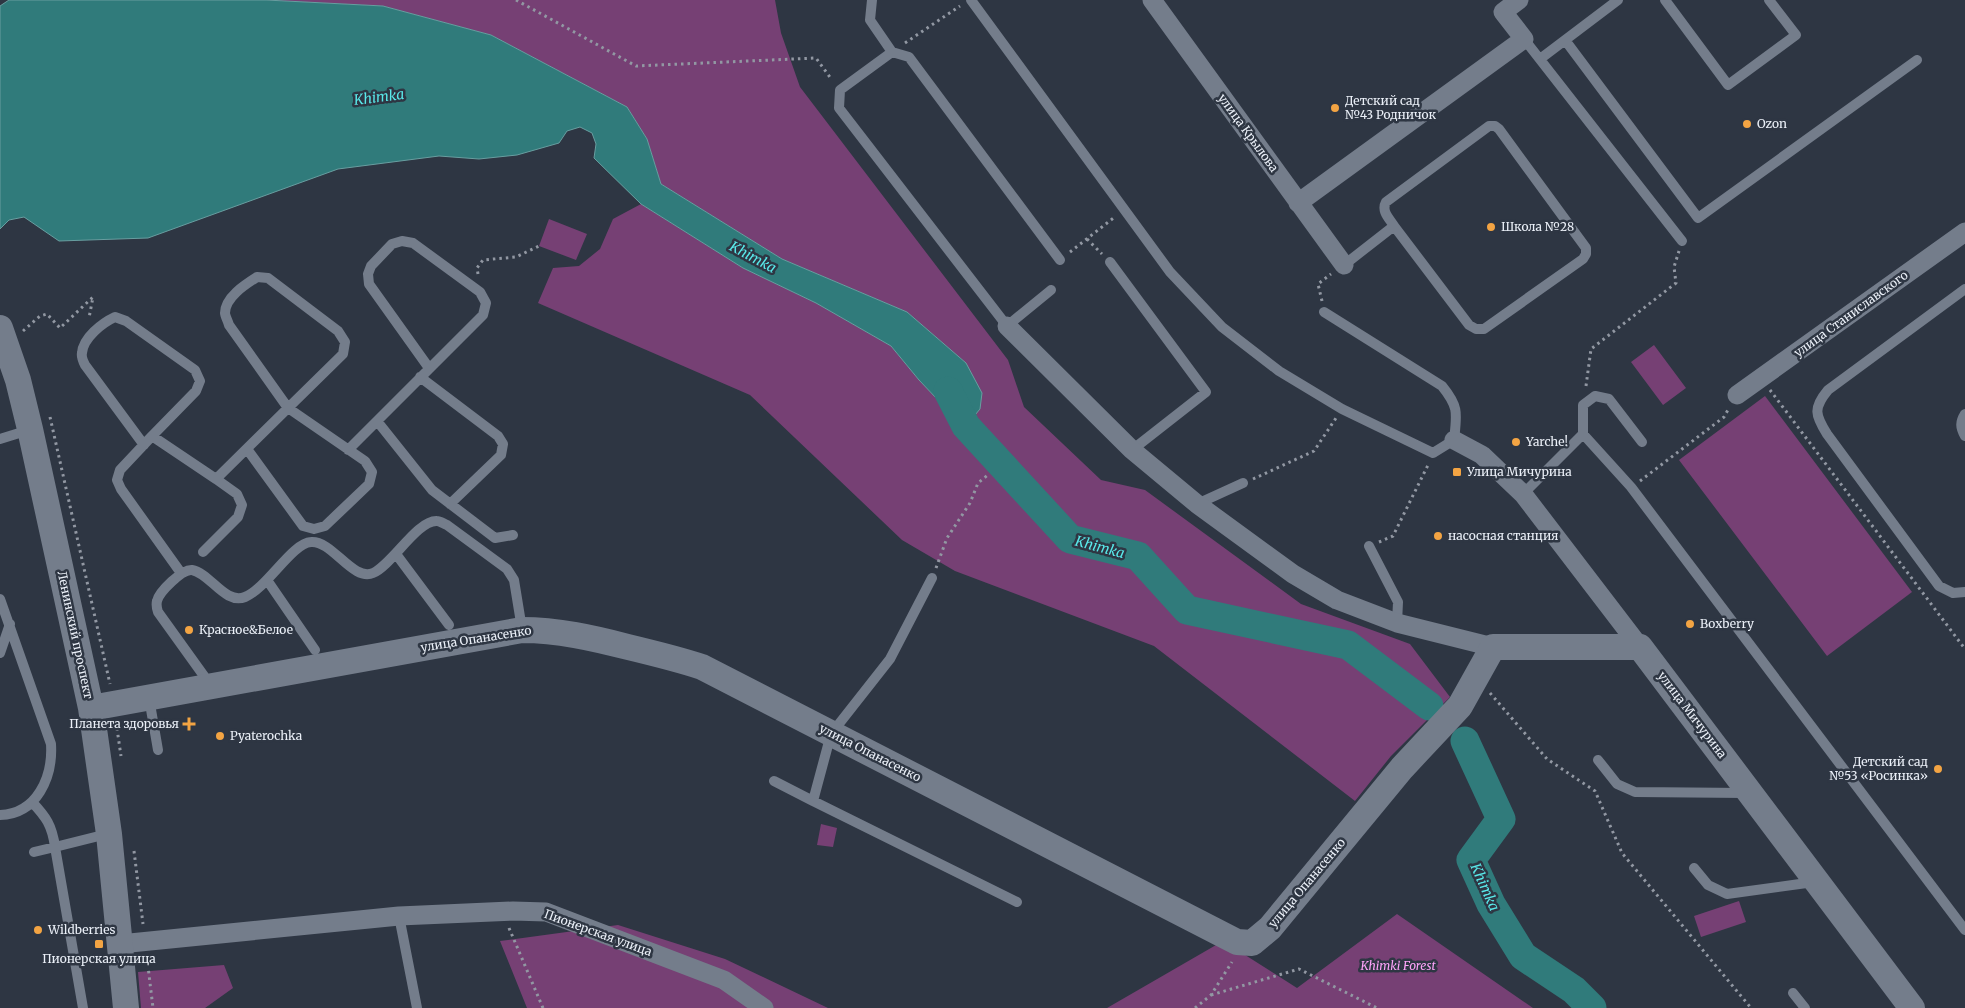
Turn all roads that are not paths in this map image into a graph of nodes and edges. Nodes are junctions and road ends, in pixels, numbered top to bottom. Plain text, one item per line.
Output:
1 (872, 0) edge
2 (971, 0) edge
3 (1152, 0) edge
4 (1519, 0) edge
5 (1618, 0) edge
6 (1665, 0) edge
7 (1769, 0) edge
8 (1499, 6) edge
9 (1524, 39) junction
10 (1565, 40) junction
11 (892, 52) junction
12 (1540, 59) junction
13 (1917, 60) dead end
14 (1298, 203) junction
15 (1394, 226) junction
16 (1965, 232) edge
17 (1682, 241) road end
18 (1060, 260) road end
19 (1110, 262) road end
20 (1344, 265) joint
21 (1965, 289) edge
22 (1051, 290) dead end
23 (1324, 312) road end
24 (1007, 326) junction
25 (10, 331) edge
26 (429, 368) junction
27 (420, 378) junction
28 (1738, 395) road end
29 (288, 408) junction
30 (1965, 414) edge
31 (378, 421) junction
32 (30, 429) junction
33 (1583, 434) junction
34 (152, 436) junction
35 (1965, 436) edge
36 (0, 439) edge
37 (1454, 440) junction
38 (1642, 442) dead end
39 (144, 445) junction
40 (247, 449) junction
41 (348, 450) junction
42 (1132, 450) junction
43 (216, 479) junction
44 (1243, 483) road end
45 (1523, 494) junction
46 (450, 504) junction
47 (1197, 504) junction
48 (512, 535) dead end
49 (1369, 546) dead end
50 (203, 552) dead end
51 (396, 554) junction
52 (181, 573) junction
53 (932, 578) road end
54 (267, 580) junction
55 (1965, 592) edge
56 (0, 599) edge
57 (1397, 623) junction
58 (10, 624) junction
59 (449, 625) dead end
60 (522, 630) junction
61 (1493, 647) junction
62 (1640, 647) junction
63 (315, 650) dead end
64 (0, 653) edge
65 (207, 687) junction
66 (145, 695) junction
67 (91, 708) junction
68 (832, 734) junction
69 (158, 750) dead end
70 (1598, 760) dead end
71 (774, 781) dead end
72 (1750, 793) junction
73 (813, 800) junction
74 (32, 802) junction
75 (0, 815) edge
76 (109, 834) junction
77 (55, 847) junction
78 (34, 852) dead end
79 (1694, 868) dead end
80 (1817, 882) junction
81 (1017, 902) dead end
82 (399, 916) junction
83 (1965, 930) edge
84 (120, 944) junction
85 (1793, 993) dead end
86 (83, 1008) edge
87 (126, 1008) edge
88 (417, 1008) edge
89 (764, 1008) edge
90 (1805, 1008) edge
91 (1912, 1008) edge

1 - 11 lane
2 - 37 lane
3 - 14 street, улица Крылова
4 - 8 street
5 - 10 lane
6 - 7 lane
8 - 9 street
9 - 12 lane
9 - 14 street
10 - 12 lane
10 - 13 lane
11 - 18 lane
11 - 24 lane
12 - 17 lane
14 - 20 street, улица Крылова
15 - 15 lane
15 - 20 lane
16 - 28 street, улица Станиславского
19 - 42 lane
21 - 55 lane
22 - 24 lane
23 - 37 lane
24 - 42 street
25 - 32 street, Ленинский проспект
26 - 26 lane
26 - 27 lane
27 - 31 lane
27 - 46 lane
29 - 29 lane
29 - 40 lane
29 - 41 lane
30 - 35 lane
31 - 41 lane
31 - 46 lane
32 - 36 lane
32 - 67 street, Ленинский проспект
33 - 38 lane
33 - 45 lane
33 - 83 lane
34 - 39 lane
34 - 39 lane
34 - 43 lane
37 - 45 street, улица Мичурина
39 - 52 lane
40 - 41 lane
40 - 43 lane
42 - 47 street
43 - 50 lane
44 - 47 lane
45 - 62 street, улица Мичурина
46 - 48 lane
47 - 57 street
49 - 57 lane
51 - 54 lane
51 - 59 lane
51 - 60 lane
52 - 54 lane
52 - 65 lane
53 - 68 lane
54 - 63 lane
56 - 58 lane
57 - 61 street
58 - 64 lane
58 - 74 lane
60 - 65 street, улица Опанасенко
60 - 68 street, улица Опанасенко
61 - 62 street
61 - 68 street, улица Опанасенко
62 - 72 street, улица Мичурина
65 - 66 street, улица Опанасенко
66 - 67 street, улица Опанасенко
66 - 69 lane
67 - 76 street, Ленинский проспект
68 - 73 lane
70 - 72 lane
71 - 73 lane
72 - 80 street, улица Мичурина
73 - 81 lane
74 - 75 lane
74 - 77 lane
76 - 77 lane
76 - 84 street, Ленинский проспект
77 - 78 lane
77 - 86 lane
79 - 80 lane
80 - 91 street, улица Мичурина
82 - 84 street, Пионерская улица
82 - 88 lane
82 - 89 street, Пионерская улица
84 - 87 street, Ленинский проспект
85 - 90 lane

